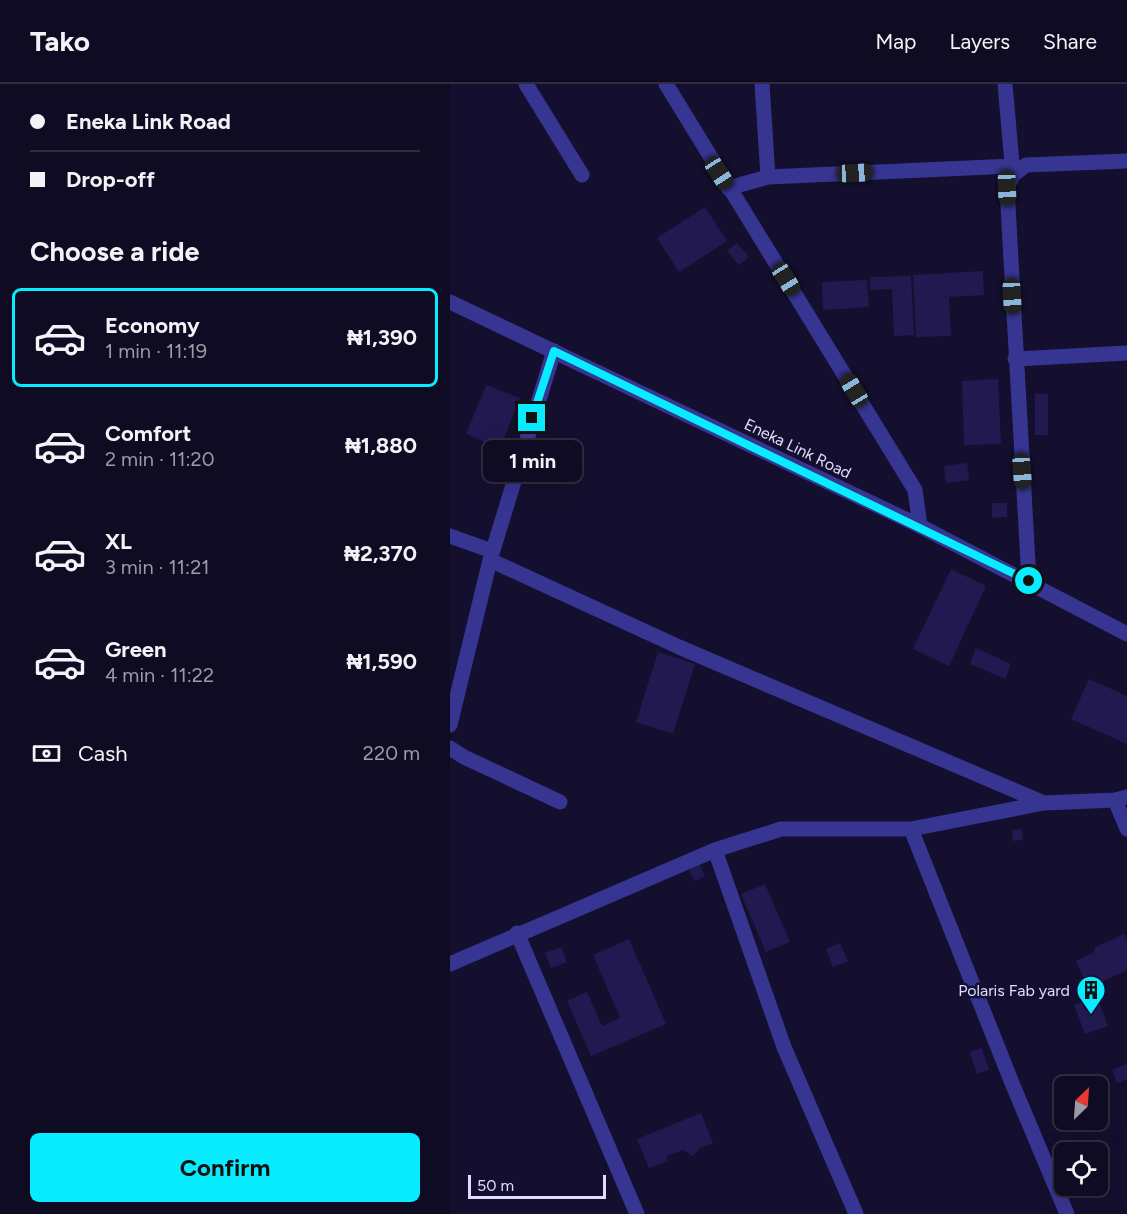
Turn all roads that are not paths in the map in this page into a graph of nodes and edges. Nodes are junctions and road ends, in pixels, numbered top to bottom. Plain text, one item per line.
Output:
1 (526, 84) edge
2 (666, 84) edge
3 (762, 84) edge
4 (1005, 84) edge
5 (1127, 161) edge
6 (1013, 171) junction
7 (582, 175) dead end
8 (768, 177) junction
9 (728, 188) junction
10 (450, 302) edge
11 (554, 351) junction
12 (1127, 353) edge
13 (1015, 359) junction
14 (920, 526) junction
15 (450, 536) edge
16 (491, 555) junction
17 (1029, 581) junction
18 (1127, 634) edge
19 (450, 725) edge
20 (450, 748) edge
21 (1121, 799) edge
22 (560, 802) dead end
23 (1044, 803) junction
24 (911, 829) junction
25 (1127, 829) edge
26 (716, 850) junction
27 (517, 933) junction
28 (450, 964) edge
29 (635, 1213) edge
30 (856, 1214) edge
31 (1067, 1214) edge

1 - 7 street
2 - 9 street
3 - 8 street
4 - 6 street
5 - 6 street
6 - 8 street
6 - 13 street
8 - 9 street
9 - 14 street
10 - 11 street, Eneka Link Road
11 - 14 street, Eneka Link Road
11 - 16 street
12 - 13 street
13 - 17 street
14 - 17 street, Eneka Link Road
15 - 16 street
16 - 19 street
16 - 23 street
17 - 18 street, Eneka Link Road
20 - 22 street
21 - 23 street
21 - 25 street
23 - 24 street
24 - 26 street
24 - 31 street
26 - 27 street
26 - 30 street
27 - 28 street
27 - 29 street

